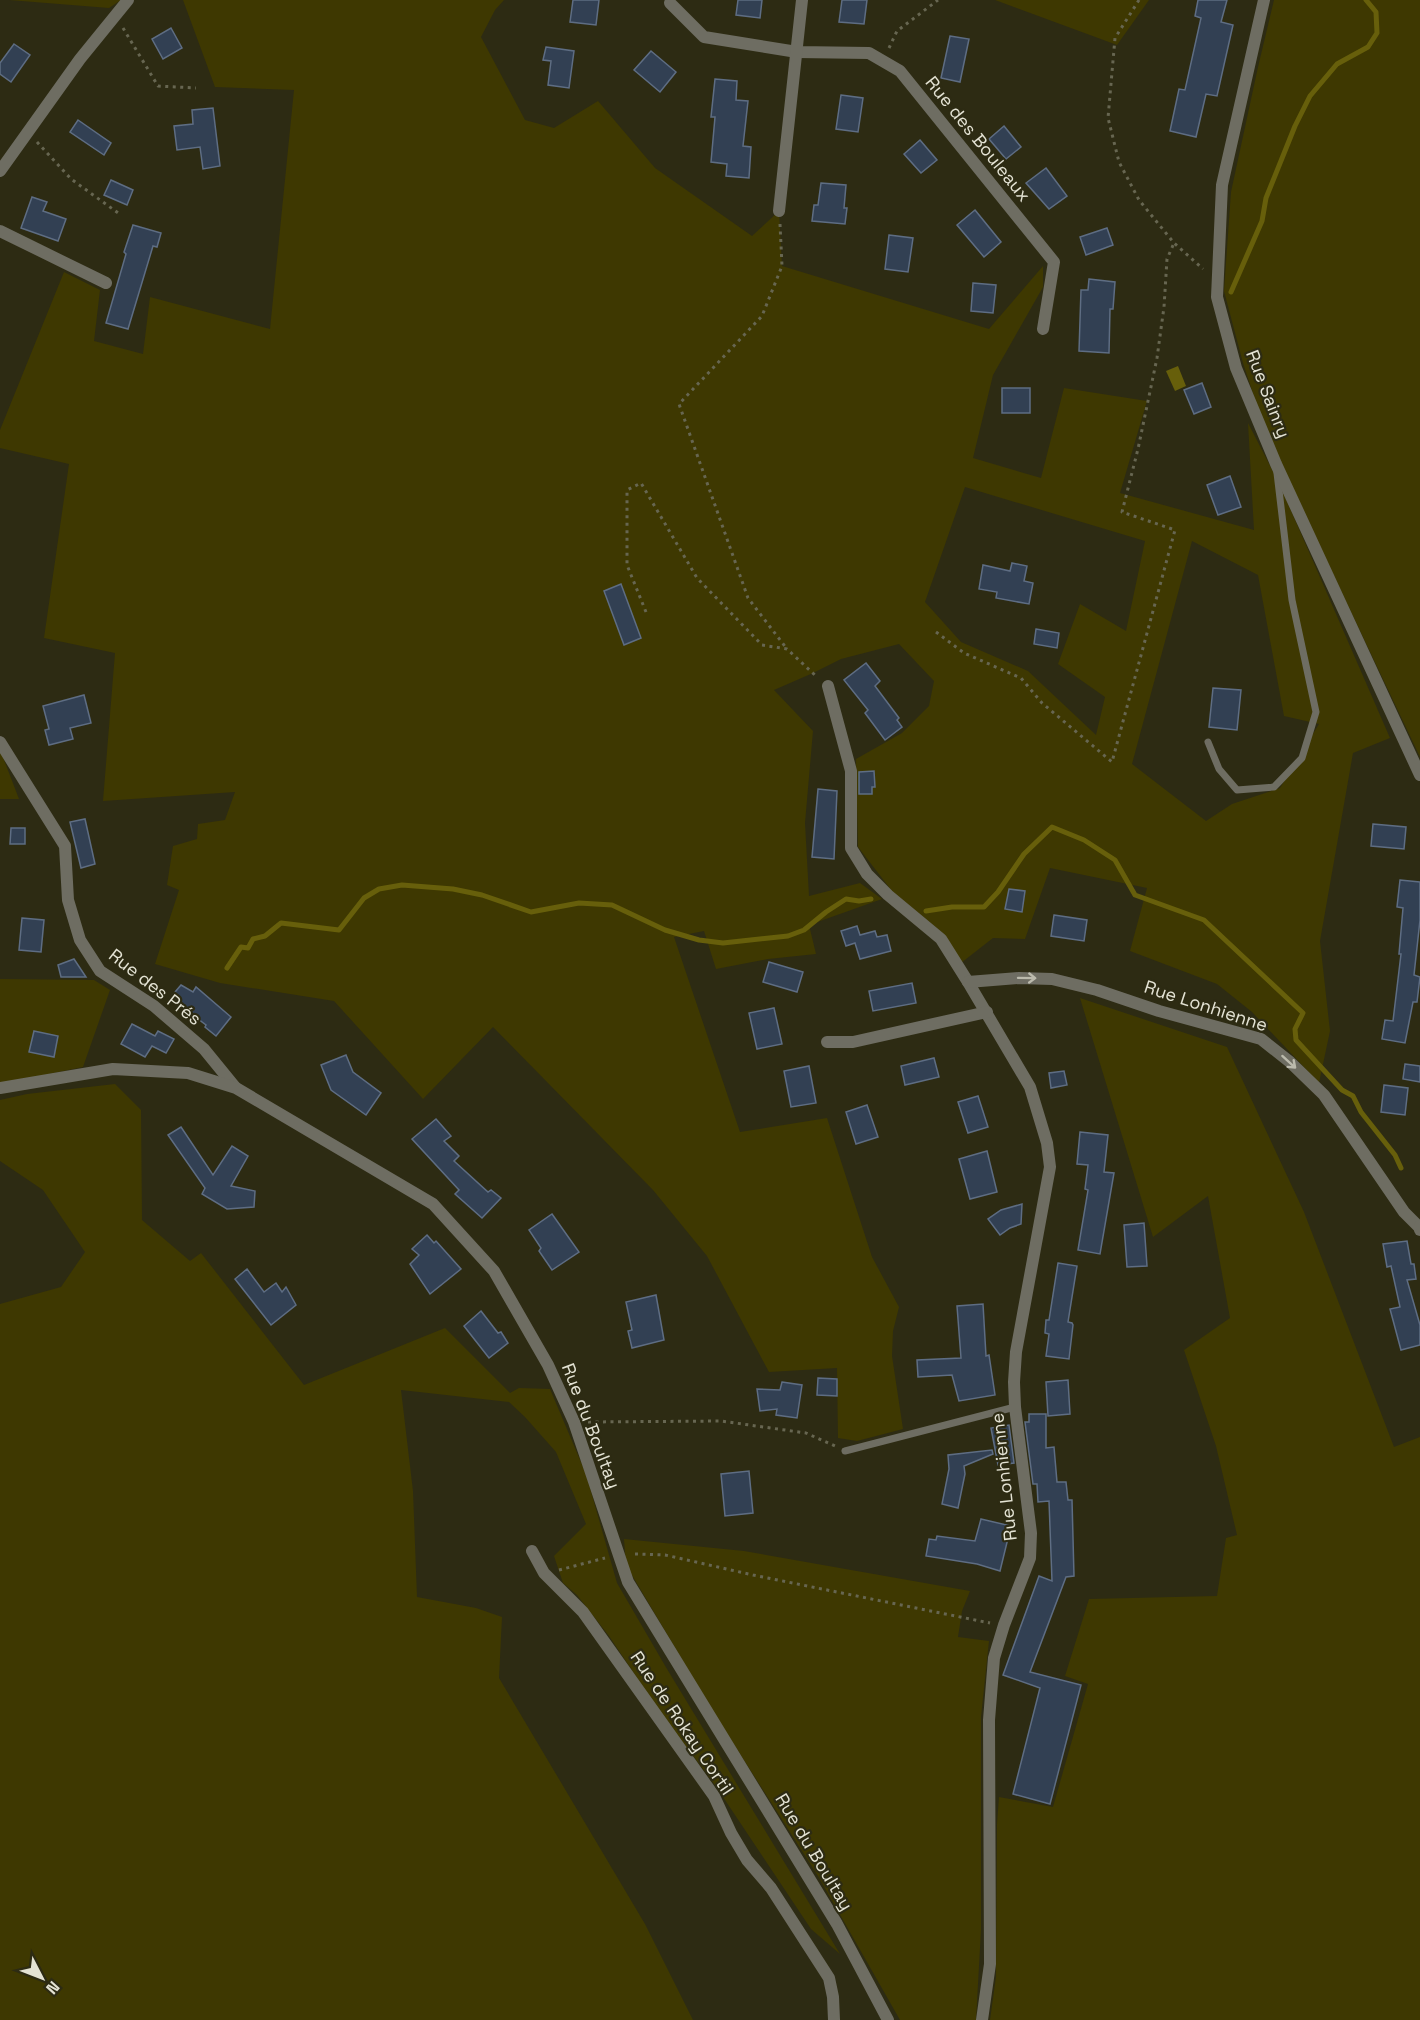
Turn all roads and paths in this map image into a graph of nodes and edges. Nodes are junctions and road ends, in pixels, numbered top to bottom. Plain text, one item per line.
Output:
1 (128, 0) edge
2 (802, 0) edge
3 (939, 0) edge
4 (1139, 0) edge
5 (1264, 0) edge
6 (669, 3) dead end
7 (116, 15) junction
8 (797, 52) junction
9 (882, 61) junction
10 (196, 87) dead end
11 (28, 132) junction
12 (0, 171) edge
13 (779, 211) joint
14 (122, 215) dead end
15 (0, 231) edge
16 (1174, 243) junction
17 (1218, 282) junction
18 (106, 283) dead end
19 (1043, 329) dead end
20 (1275, 464) junction
21 (646, 612) dead end
22 (936, 632) dead end
23 (787, 649) junction
24 (828, 686) joint
25 (0, 742) edge
26 (1208, 742) dead end
27 (1420, 775) edge
28 (968, 982) junction
29 (987, 1012) junction
30 (828, 1042) dead end
31 (0, 1088) edge
32 (236, 1088) junction
33 (1420, 1228) edge
34 (1015, 1407) junction
35 (574, 1422) junction
36 (845, 1451) joint
37 (532, 1551) dead end
38 (618, 1554) junction
39 (544, 1573) junction
40 (1004, 1625) junction
41 (834, 2020) edge
42 (888, 2020) edge
43 (982, 2020) edge

1 - 7 street
2 - 8 street
3 - 9 path
4 - 16 path
5 - 17 street, Rue Sainry
6 - 8 street, Rue des Bouleaux
7 - 10 path
7 - 11 street
8 - 9 street, Rue des Bouleaux
8 - 13 street
9 - 19 street, Rue des Bouleaux
11 - 12 street
11 - 14 path
13 - 23 path
15 - 18 street
16 - 17 path
16 - 22 path
17 - 20 street, Rue Sainry
20 - 26 lane
20 - 27 street, Rue Sainry
21 - 23 path
23 - 24 path
24 - 28 street, Rue Lonhienne
25 - 32 street, Rue des Prés
28 - 29 street, Rue Lonhienne
28 -> 33 street, Rue Lonhienne
29 - 30 street
29 - 34 street, Rue Lonhienne
31 - 32 street, Rue du Boultay
32 - 35 street, Rue du Boultay
34 - 36 lane
34 - 40 street, Rue Lonhienne
35 - 36 path
35 - 38 street, Rue du Boultay
37 - 39 street, Rue de Rokay Cortil
38 - 39 path
38 - 40 path
38 - 42 street, Rue du Boultay
39 - 41 street, Rue de Rokay Cortil
40 - 43 street, Rue Lonhienne

